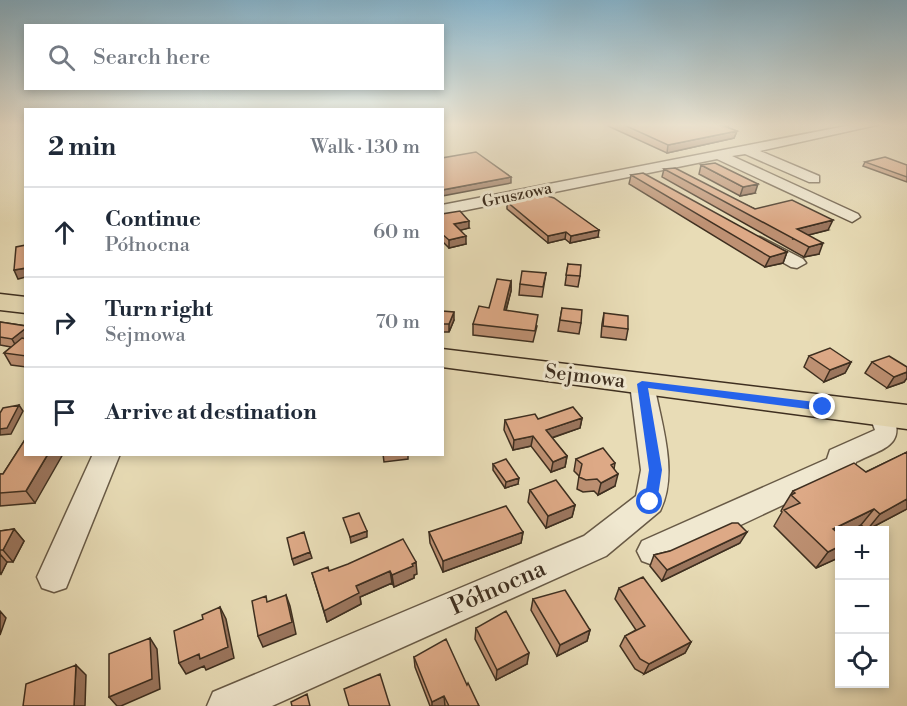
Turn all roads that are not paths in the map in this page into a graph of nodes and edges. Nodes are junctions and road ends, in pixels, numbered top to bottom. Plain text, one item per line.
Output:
1 (716, 157) edge
2 (723, 157) edge
3 (764, 157) edge
4 (669, 166) junction
5 (639, 172) junction
6 (689, 177) edge
7 (814, 179) dead end
8 (659, 183) edge
9 (444, 210) edge
10 (852, 217) dead end
11 (747, 235) edge
12 (797, 263) dead end
13 (444, 358) edge
14 (642, 384) junction
15 (895, 416) edge
16 (106, 456) edge
17 (653, 552) dead end
18 (54, 577) dead end
19 (226, 706) edge

1 - 4 street, Gruszowa
2 - 10 street
3 - 7 street
4 - 5 street, Gruszowa
4 - 6 street
5 - 8 street
5 - 9 street, Gruszowa
11 - 12 street
13 - 14 main road, Sejmowa
14 - 15 main road, Sejmowa
14 - 19 street, Północna
15 - 17 street
16 - 18 street

